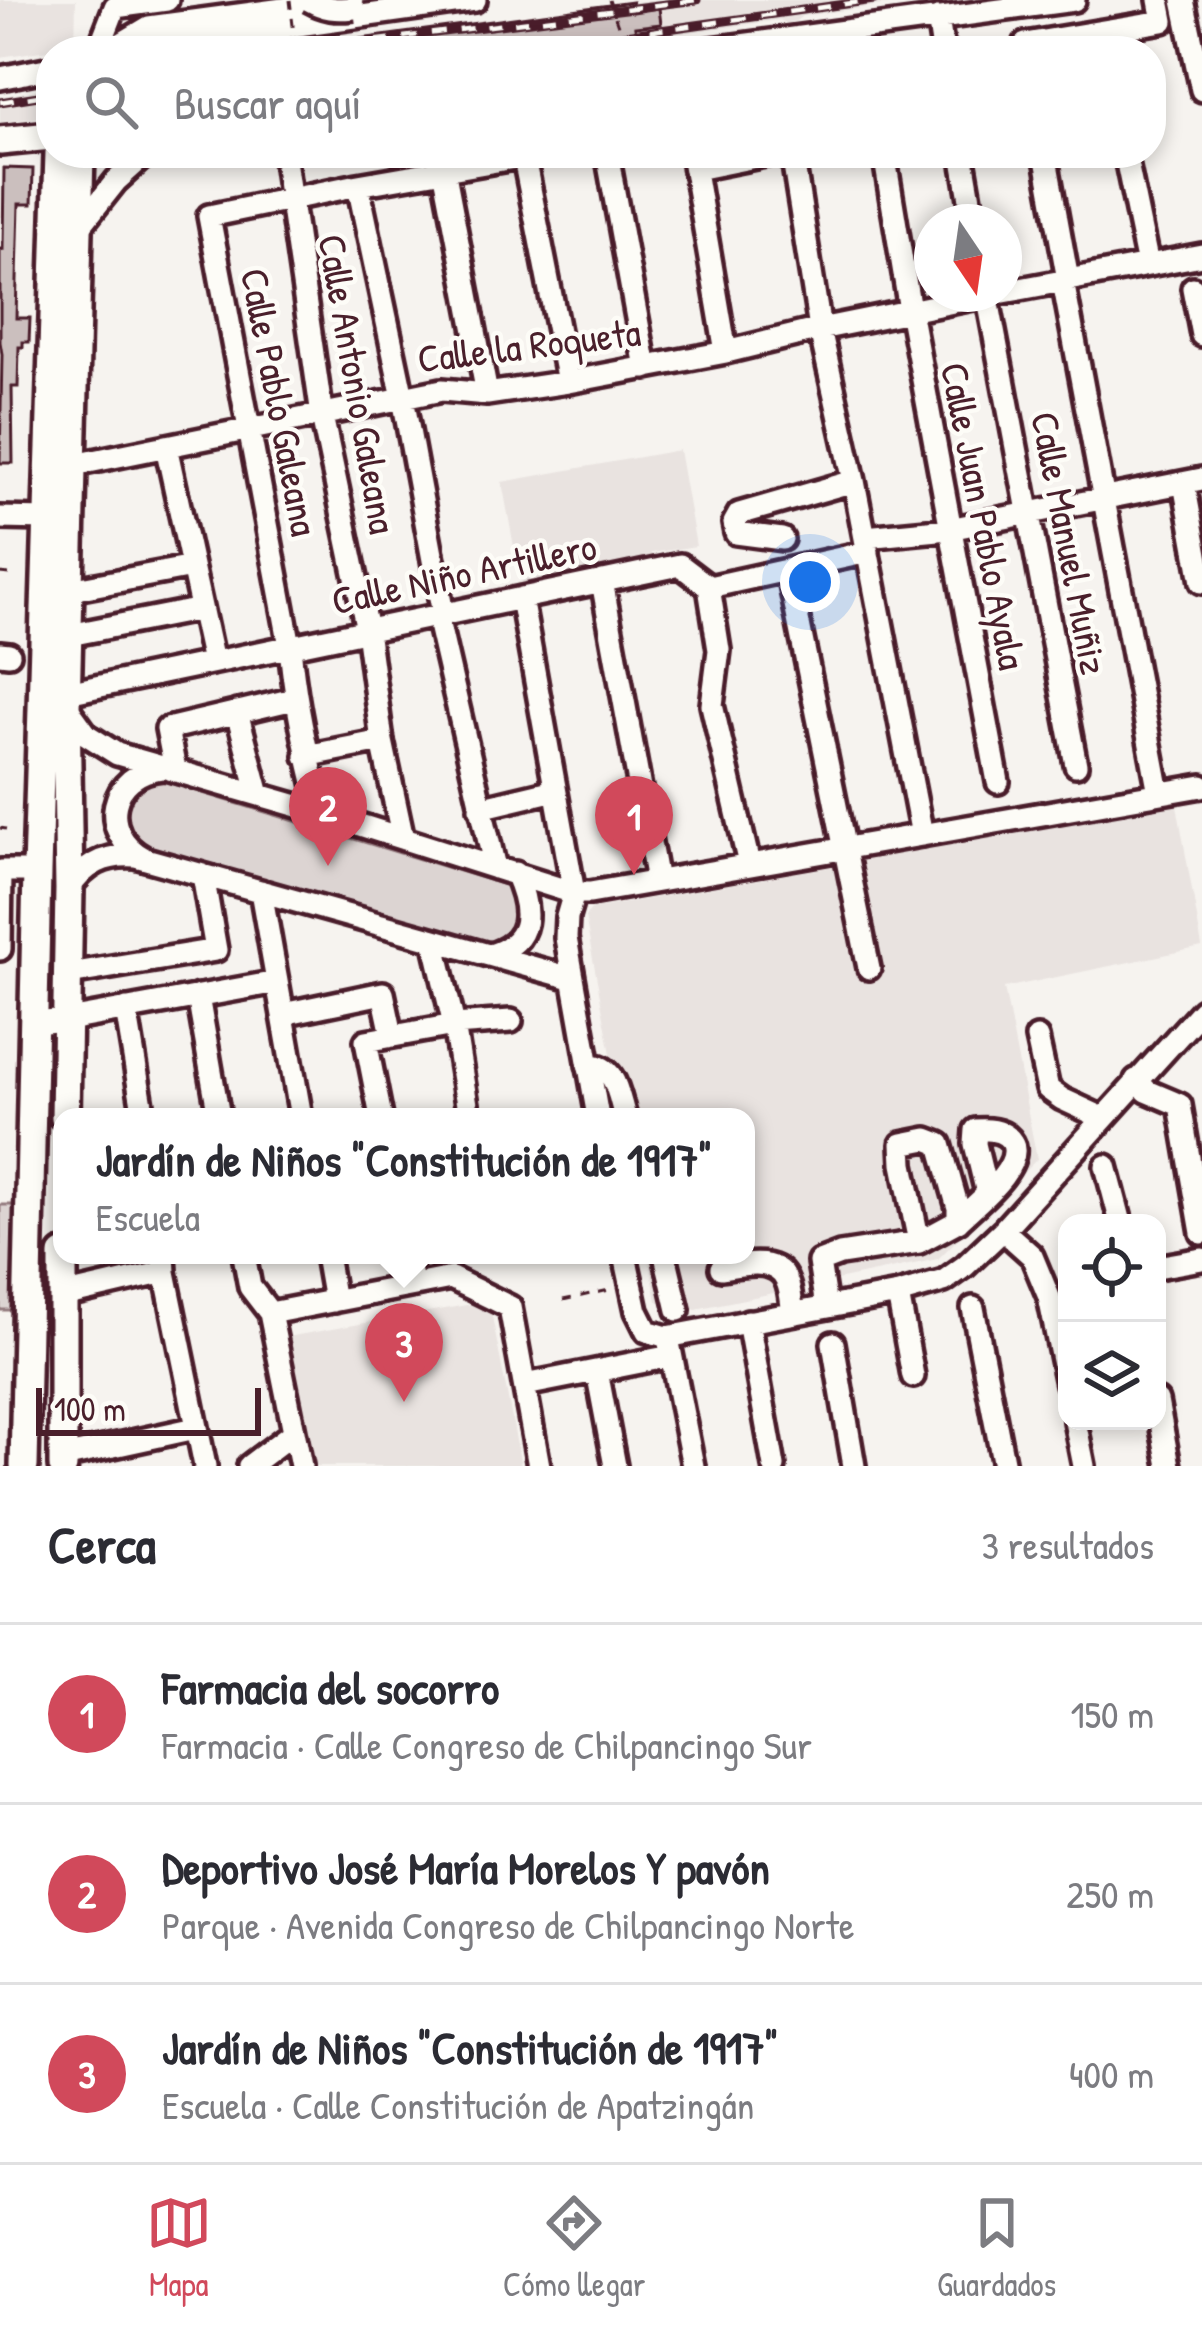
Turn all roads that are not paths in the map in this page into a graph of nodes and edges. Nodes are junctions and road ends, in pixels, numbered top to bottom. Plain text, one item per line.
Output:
1 (166, 0) edge
2 (309, 0) edge
3 (412, 0) edge
4 (475, 0) edge
5 (1074, 0) edge
6 (1159, 0) edge
7 (1183, 0) edge
8 (347, 2) edge
9 (1018, 8) junction
10 (938, 18) junction
11 (104, 36) edge
12 (134, 36) edge
13 (221, 36) edge
14 (862, 36) edge
15 (941, 36) edge
16 (1024, 36) edge
17 (1117, 36) edge
18 (36, 71) edge
19 (0, 78) edge
20 (1202, 90) edge
21 (36, 137) edge
22 (0, 141) edge
23 (58, 168) edge
24 (80, 168) edge
25 (132, 168) edge
26 (286, 168) edge
27 (418, 168) edge
28 (444, 168) edge
29 (532, 168) edge
30 (610, 168) edge
31 (695, 168) edge
32 (794, 168) edge
33 (886, 168) edge
34 (965, 168) edge
35 (1047, 168) edge
36 (1128, 168) edge
37 (358, 185) junction
38 (290, 199) junction
39 (971, 204) edge
40 (78, 229) junction
41 (1202, 255) edge
42 (1148, 265) junction
43 (1065, 280) junction
44 (1022, 288) edge
45 (1192, 288) dead end
46 (914, 309) edge
47 (910, 310) junction
48 (991, 312) edge
49 (820, 329) junction
50 (1202, 335) edge
51 (726, 352) junction
52 (646, 368) junction
53 (568, 382) junction
54 (488, 394) junction
55 (403, 398) junction
56 (322, 416) junction
57 (248, 430) junction
58 (166, 446) junction
59 (74, 465) junction
60 (854, 481) junction
61 (1193, 481) edge
62 (1104, 500) junction
63 (1028, 514) junction
64 (0, 518) edge
65 (59, 523) junction
66 (950, 529) junction
67 (782, 539) dead end
68 (867, 544) junction
69 (192, 567) junction
70 (788, 570) junction
71 (602, 581) junction
72 (1202, 582) edge
73 (710, 587) junction
74 (70, 590) junction
75 (521, 598) junction
76 (201, 609) junction
77 (440, 615) junction
78 (367, 630) junction
79 (68, 635) junction
80 (290, 646) junction
81 (213, 662) junction
82 (294, 699) junction
83 (66, 700) junction
84 (237, 712) junction
85 (382, 741) junction
86 (306, 756) junction
87 (1076, 765) dead end
88 (175, 770) junction
89 (998, 782) dead end
90 (1202, 786) edge
91 (555, 790) junction
92 (1159, 793) junction
93 (259, 795) junction
94 (480, 808) junction
95 (322, 813) junction
96 (922, 835) junction
97 (403, 839) junction
98 (845, 846) junction
99 (145, 859) junction
100 (749, 864) junction
101 (505, 870) junction
102 (1, 871) edge
103 (37, 871) junction
104 (203, 875) junction
105 (657, 881) junction
106 (69, 889) junction
107 (261, 891) junction
108 (574, 893) junction
109 (1, 926) edge
110 (434, 940) junction
111 (0, 950) edge
112 (490, 956) junction
113 (869, 968) dead end
114 (68, 974) junction
115 (571, 978) junction
116 (277, 982) junction
117 (198, 996) junction
118 (126, 1009) junction
119 (1202, 1010) edge
120 (283, 1014) junction
121 (68, 1020) junction
122 (511, 1021) dead end
123 (34, 1023) junction
124 (454, 1024) junction
125 (392, 1035) junction
126 (1037, 1038) dead end
127 (588, 1065) junction
128 (1136, 1080) junction
129 (1191, 1104) edge
130 (65, 1108) edge
131 (142, 1108) edge
132 (217, 1108) edge
133 (299, 1108) edge
134 (379, 1108) edge
135 (468, 1108) edge
136 (596, 1108) edge
137 (622, 1108) edge
138 (1102, 1118) junction
139 (1106, 1166) dead end
140 (986, 1193) dead end
141 (1119, 1214) edge
142 (958, 1221) junction
143 (1003, 1230) junction
144 (1202, 1232) edge
145 (919, 1242) junction
146 (1202, 1259) edge
147 (63, 1264) edge
148 (164, 1264) edge
149 (246, 1264) edge
150 (328, 1264) edge
151 (410, 1264) edge
152 (455, 1264) edge
153 (628, 1264) edge
154 (667, 1264) edge
155 (1166, 1265) edge
156 (721, 1268) dead end
157 (451, 1278) junction
158 (413, 1285) junction
159 (898, 1294) junction
160 (1058, 1294) edge
161 (63, 1296) junction
162 (334, 1301) junction
163 (826, 1307) junction
164 (974, 1308) dead end
165 (677, 1310) dead end
166 (270, 1313) junction
167 (793, 1313) junction
168 (748, 1322) junction
169 (833, 1343) dead end
170 (669, 1346) junction
171 (597, 1371) junction
172 (913, 1376) dead end
173 (525, 1384) junction
174 (196, 1428) junction
175 (1077, 1430) edge
176 (1162, 1430) edge
177 (294, 1432) junction
178 (123, 1455) edge
179 (63, 1461) edge
180 (24, 1466) edge
181 (205, 1466) edge
182 (249, 1466) edge
183 (301, 1466) edge
184 (539, 1466) edge
185 (615, 1466) edge
186 (693, 1466) edge
187 (774, 1466) edge
188 (854, 1466) edge
189 (1004, 1466) edge
190 (1084, 1466) edge
191 (1169, 1466) edge

1 - 11 street
2 - 8 street, bridge
3 - 8 street
4 - 13 street
5 - 9 street
6 - 17 street
7 - 20 street
8 - 12 street
9 - 10 street
9 - 16 street
10 - 14 street
10 - 15 street
18 - 19 street
21 - 22 main road
23 - 65 main road
24 - 40 main road
25 - 40 street
26 - 38 street, Calle Antonio Galeana
27 - 37 street
28 - 54 street
29 - 53 street
30 - 52 street
31 - 51 street
32 - 49 street
33 - 47 street, Calle Juan Pablo Ayala
34 - 39 street
35 - 43 street
36 - 42 street
37 - 38 street
37 - 55 street
38 - 56 street, Calle Antonio Galeana
38 - 57 street, Calle Pablo Galeana
40 - 59 main road
41 - 42 street
42 - 43 street
43 - 44 street
43 - 62 street
45 - 50 street
46 - 47 street, Calle la Roqueta
47 - 49 street, Calle la Roqueta
47 - 66 street, Calle Juan Pablo Ayala
48 - 63 street, Calle Manuel Muñiz
49 - 51 street, Calle la Roqueta
49 - 60 street
51 - 52 street, Calle la Roqueta
52 - 53 street, Calle la Roqueta
53 - 54 street, Calle la Roqueta
54 - 55 street, Calle la Roqueta
55 - 56 street, Calle la Roqueta
55 - 77 street
56 - 57 street, Calle la Roqueta
56 - 78 street, Calle Antonio Galeana
57 - 58 street, Calle la Roqueta
57 - 80 street, Calle Pablo Galeana
58 - 59 street, Calle la Roqueta
58 - 69 street
59 - 65 main road
60 - 67 street
60 - 68 street
61 - 62 street
61 - 72 street
62 - 63 street
62 - 92 street
63 - 66 street
63 - 87 street, Calle Manuel Muñiz
64 - 65 street
65 - 74 main road
65 - 103 main road
66 - 68 street
66 - 89 street, Calle Juan Pablo Ayala
68 - 70 street
68 - 96 street
69 - 74 street
69 - 76 street
70 - 73 street
70 - 98 street
71 - 73 street, Calle Niño Artillero
71 - 75 street, Calle Niño Artillero
71 - 105 street
73 - 100 street
74 - 79 main road
75 - 77 street, Calle Niño Artillero
75 - 91 street
76 - 79 street
76 - 81 street
77 - 78 street, Calle Niño Artillero
77 - 94 street
78 - 80 street, Calle Niño Artillero
78 - 85 street, Calle Antonio Galeana
79 - 83 main road
80 - 81 street, Calle Niño Artillero
80 - 82 street, Calle Pablo Galeana
81 - 83 street, Calle Niño Artillero
82 - 84 street
82 - 86 street, Calle Pablo Galeana
83 - 88 street
83 - 106 main road
84 - 88 street
84 - 93 street
85 - 86 street
85 - 97 street, Calle Antonio Galeana
86 - 95 street, Calle Pablo Galeana
88 - 93 street
88 - 99 street
90 - 92 street
91 - 94 street
91 - 108 street
92 - 96 street
93 - 95 street
94 - 101 street
95 - 97 street
96 - 98 street
97 - 101 street
98 - 100 street
98 - 113 street
99 - 104 street
99 - 106 street
100 - 105 street
101 - 108 street
101 - 112 street
102 - 103 street
102 - 109 street
103 - 123 main road
104 - 107 street
104 - 114 street
105 - 108 street
106 - 114 main road
107 - 110 street
107 - 116 street
108 - 115 street
109 - 111 street
110 - 112 street
110 - 124 street
112 - 115 street
114 - 121 main road
115 - 127 street
116 - 117 street
116 - 120 street
117 - 118 street
117 - 132 street
118 - 121 street
118 - 131 street
119 - 128 street
120 - 125 street
120 - 133 street
121 - 123 street
121 - 130 main road
122 - 124 street
123 - 180 main road
124 - 125 street
124 - 135 street
125 - 134 street
126 - 138 street
127 - 136 street
127 - 137 street
128 - 129 street
128 - 138 street
129 - 144 street
138 - 143 street
139 - 141 street
140 - 142 street
142 - 145 street
142 - 145 street
143 - 159 street
143 - 160 street
145 - 163 street
146 - 155 street
147 - 161 main road
148 - 161 street
148 - 174 street
149 - 166 street
150 - 162 street
151 - 158 street
152 - 157 street
153 - 170 street
154 - 165 street
156 - 167 street
157 - 158 street
157 - 173 street
158 - 162 street
159 - 163 street
159 - 172 street
161 - 179 main road
162 - 166 street
163 - 167 street
164 - 189 street
166 - 177 street
167 - 168 street
168 - 170 street
168 - 187 street
169 - 188 street
170 - 171 street
170 - 186 street
171 - 173 street
171 - 185 street
173 - 184 street
174 - 178 street
174 - 181 street
175 - 190 street
176 - 191 street
177 - 182 street
177 - 183 street
178 - 179 street

